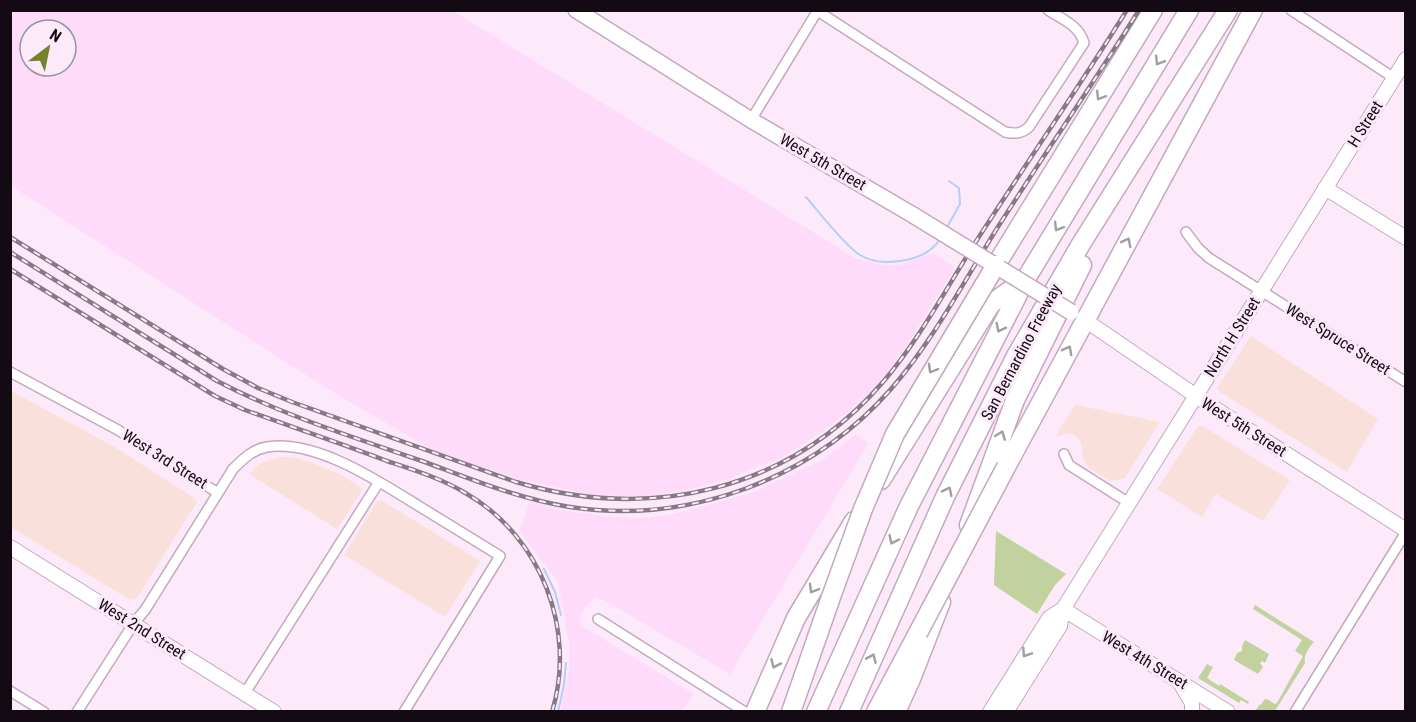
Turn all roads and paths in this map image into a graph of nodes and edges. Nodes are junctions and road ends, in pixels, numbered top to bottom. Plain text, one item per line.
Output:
1 (576, 10) edge
2 (1048, 10) edge
3 (1153, 10) edge
4 (1189, 10) edge
5 (1228, 10) edge
6 (1253, 10) edge
7 (1291, 10) edge
8 (817, 11) edge
9 (1406, 59) edge
10 (1394, 78) junction
11 (1160, 118) junction
12 (751, 120) junction
13 (1325, 188) junction
14 (1186, 232) dead end
15 (1406, 238) edge
16 (996, 265) junction
17 (1028, 277) junction
18 (1261, 291) junction
19 (1079, 317) junction
20 (10, 372) edge
21 (1406, 382) edge
22 (1195, 396) junction
23 (1064, 454) dead end
24 (379, 482) junction
25 (218, 493) junction
26 (1129, 503) junction
27 (1406, 531) edge
28 (10, 547) edge
29 (1063, 609) junction
30 (598, 619) dead end
31 (134, 623) junction
32 (1179, 681) junction
33 (10, 691) edge
34 (245, 693) junction
35 (794, 704) edge
36 (44, 711) edge
37 (77, 711) edge
38 (274, 711) edge
39 (404, 711) edge
40 (746, 711) edge
41 (755, 711) edge
42 (816, 711) edge
43 (849, 711) edge
44 (876, 711) edge
45 (896, 711) edge
46 (990, 711) edge
47 (1006, 711) edge
48 (1192, 711) edge
49 (1228, 711) edge
50 (1294, 711) edge

1 - 12 main road, West 5th Street
2 - 8 street
3 -> 16 highway
4 -> 17 highway, San Bernardino Freeway
5 - 11 highway, San Bernardino Freeway
19 -> 6 highway
7 - 10 street
8 - 12 street
9 - 10 main road, H Street
10 - 13 main road, H Street
43 -> 11 highway, San Bernardino Freeway
45 -> 11 highway
12 - 16 main road, West 5th Street, bridge
13 - 15 main road
13 - 18 main road, North H Street
14 - 18 street, West Spruce Street
16 - 19 main road, West 5th Street, bridge
16 -> 35 highway, bridge
17 -> 41 highway
17 -> 42 highway, San Bernardino Freeway
18 - 21 street, West Spruce Street
18 - 22 main road, North H Street
19 - 22 main road, West 5th Street
44 -> 19 highway, bridge
20 - 25 street, West 3rd Street
22 - 26 main road, North H Street
22 - 27 main road, West 5th Street
23 - 26 street
24 - 25 street, West 3rd Street
24 - 34 street
24 - 39 street, West 3rd Street
25 - 31 street
26 - 29 main road, North H Street
27 - 50 street
28 - 31 main road, West 2nd Street
29 - 32 main road, West 4th Street
29 -> 46 main road, North H Street
29 - 47 main road, North H Street
30 - 40 street
31 - 34 main road, West 2nd Street
31 - 37 street
32 - 48 main road
32 - 49 main road, West 4th Street
33 - 36 street
34 - 38 main road, West 2nd Street

